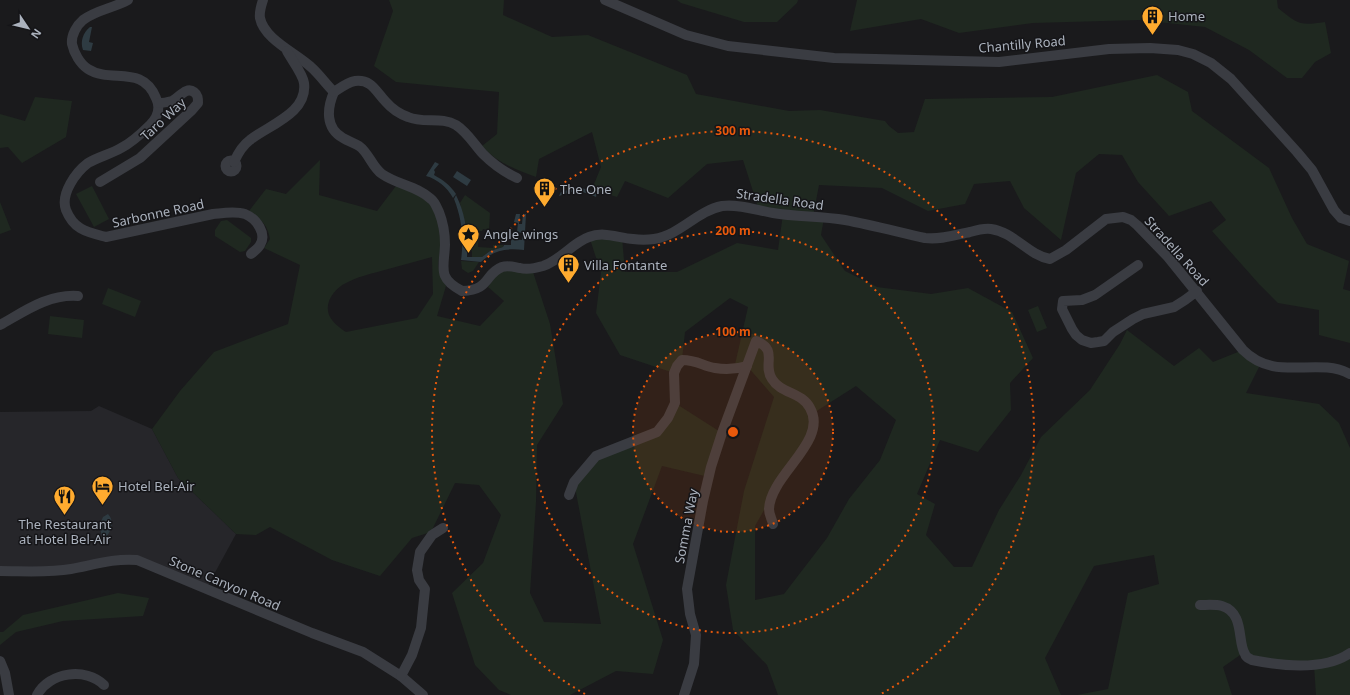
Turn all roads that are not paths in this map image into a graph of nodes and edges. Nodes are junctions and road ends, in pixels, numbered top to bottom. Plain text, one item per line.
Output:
1 (128, 0) edge
2 (263, 0) edge
3 (605, 0) edge
4 (285, 47) junction
5 (334, 92) junction
6 (159, 103) junction
7 (234, 162) dead end
8 (517, 178) dead end
9 (100, 182) dead end
10 (1350, 221) edge
11 (251, 254) dead end
12 (1138, 265) dead end
13 (1196, 291) junction
14 (78, 296) dead end
15 (0, 325) edge
16 (747, 366) junction
17 (1350, 374) edge
18 (569, 495) dead end
19 (773, 521) dead end
20 (443, 528) dead end
21 (0, 571) edge
22 (1200, 605) dead end
23 (1350, 653) edge
24 (0, 661) edge
25 (401, 676) junction
26 (104, 685) dead end
27 (9, 695) edge
28 (37, 695) edge
29 (423, 695) edge
30 (684, 695) edge

1 - 6 street
2 - 4 street
3 - 10 street, Chantilly Road
4 - 5 street
4 - 7 street
5 - 8 street
5 - 13 street, Stradella Road
6 - 9 street, Taro Way
6 - 11 street, Sarbonne Road
12 - 13 street
13 - 17 street, Stradella Road
14 - 15 street
16 - 18 street
16 - 19 street, Somma Way
16 - 30 street, Somma Way
20 - 25 street
21 - 25 street, Stone Canyon Road
22 - 23 street
24 - 27 street
25 - 29 street, Stone Canyon Road
26 - 28 street

